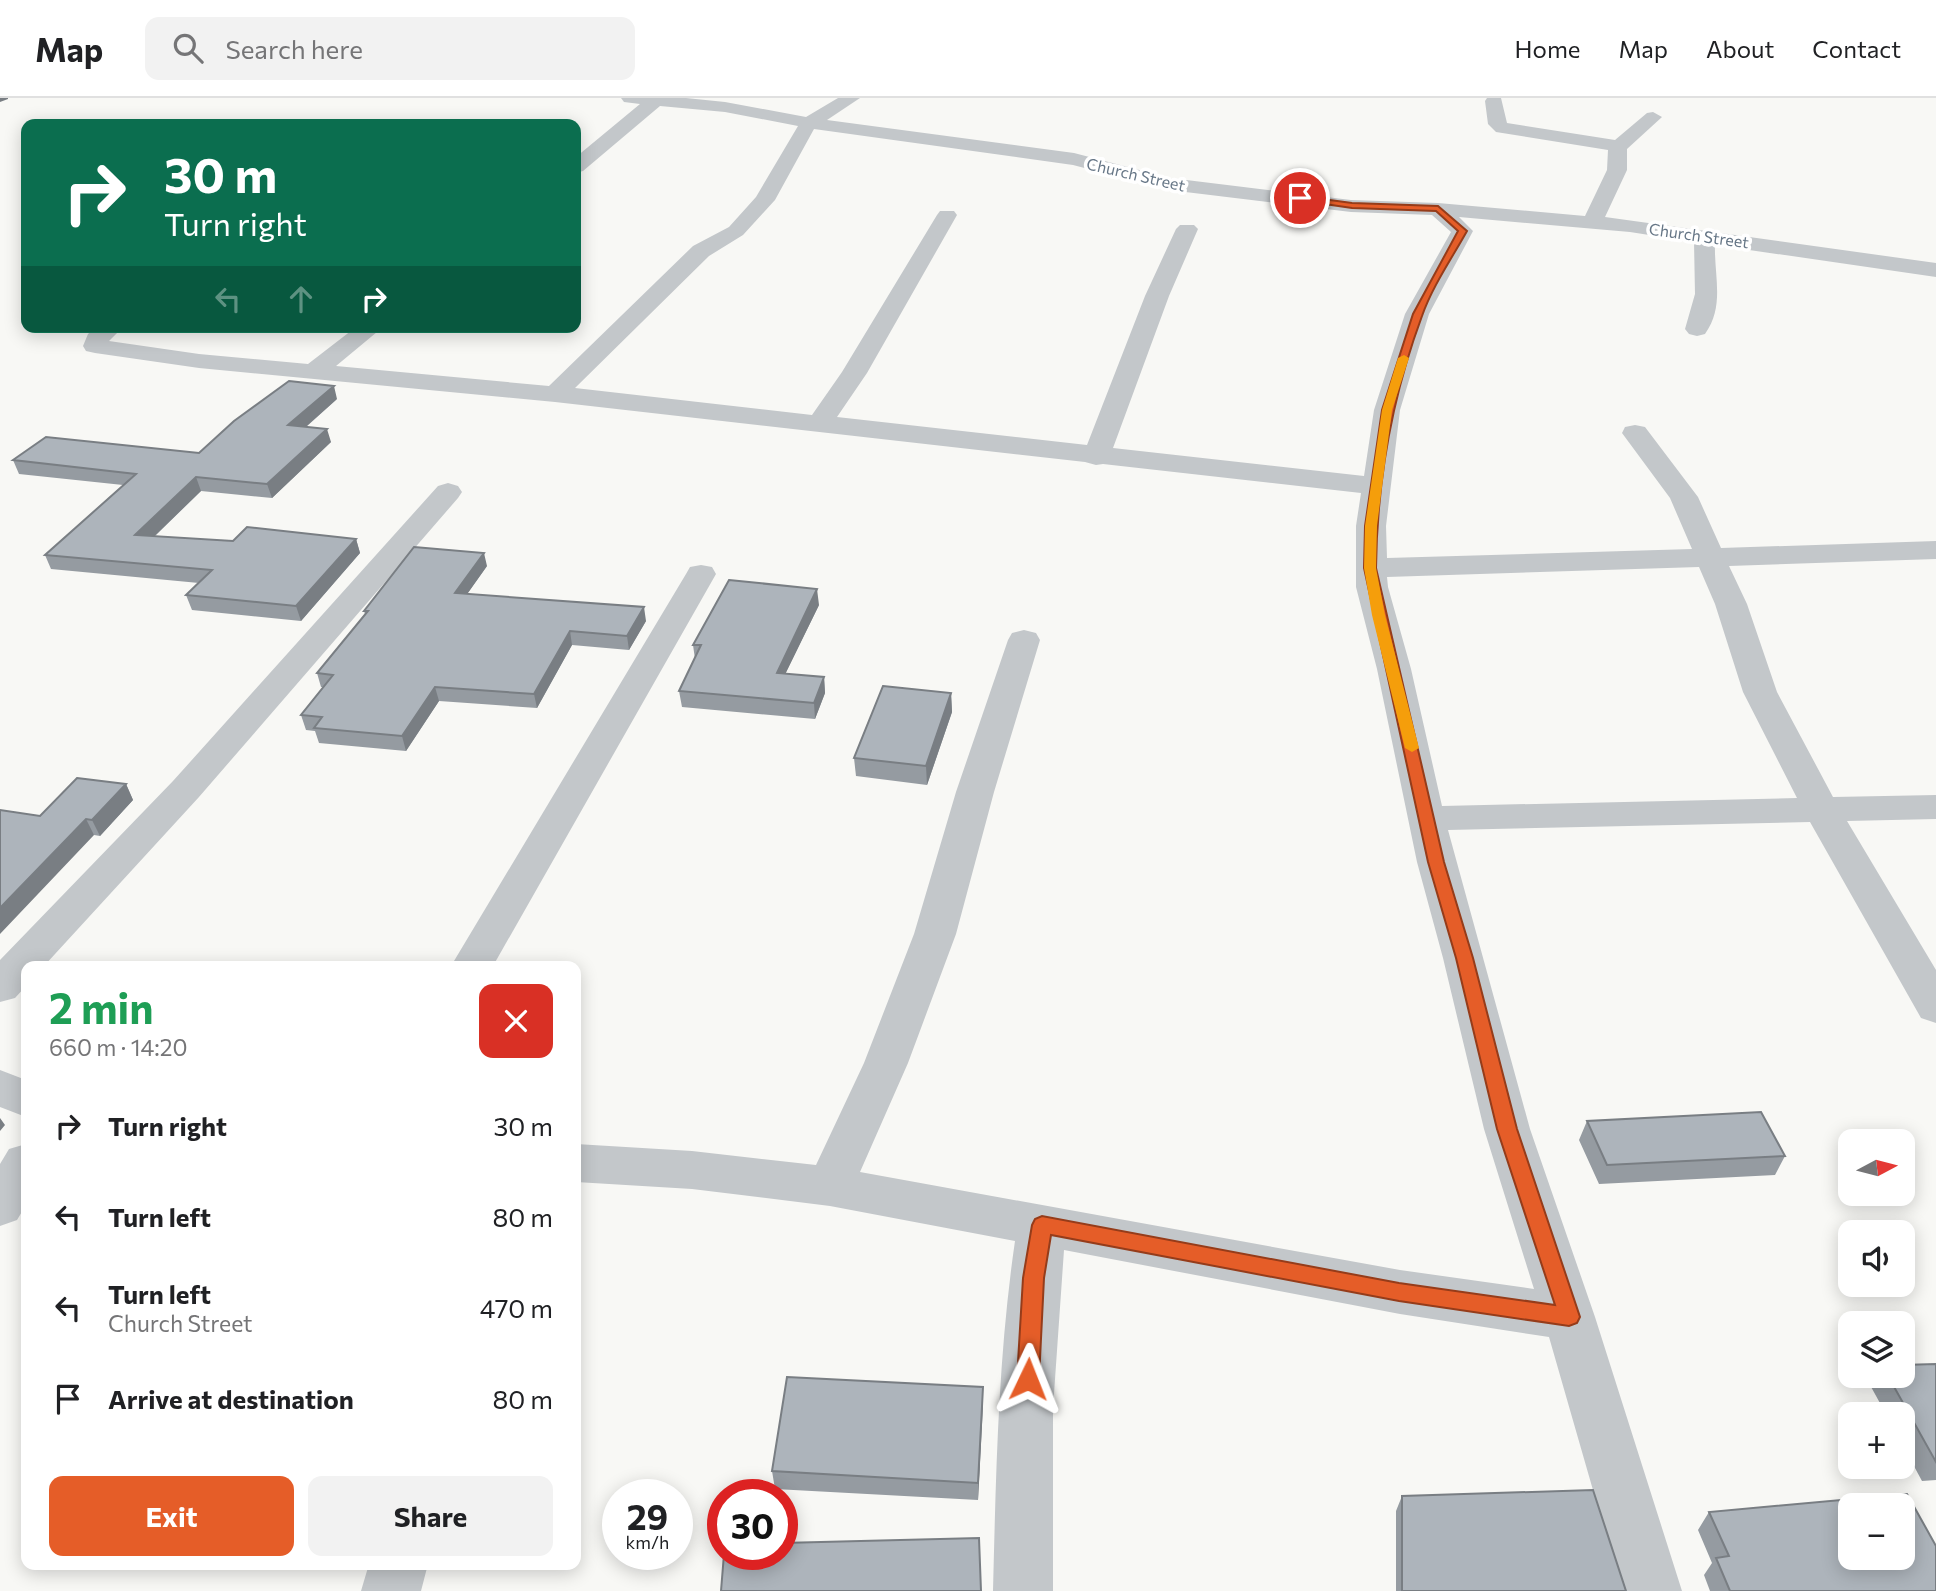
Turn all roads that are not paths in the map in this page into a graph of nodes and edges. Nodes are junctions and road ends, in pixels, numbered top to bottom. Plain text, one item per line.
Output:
1 (630, 98) edge
2 (851, 98) edge
3 (654, 101) junction
4 (1494, 101) dead end
5 (701, 102) edge
6 (1653, 117) dead end
7 (810, 122) junction
8 (1618, 147) junction
9 (581, 163) edge
10 (1258, 176) dead end
11 (1300, 198) junction
12 (947, 215) dead end
13 (1466, 218) junction
14 (1592, 222) junction
15 (1187, 229) dead end
16 (1705, 236) junction
17 (1936, 270) edge
18 (1697, 329) dead end
19 (104, 333) edge
20 (363, 333) edge
21 (315, 370) junction
22 (555, 394) junction
23 (818, 424) junction
24 (1635, 433) dead end
25 (1096, 457) junction
26 (1378, 486) junction
27 (448, 492) dead end
28 (1936, 550) edge
29 (1709, 556) junction
30 (1370, 568) junction
31 (701, 574) dead end
32 (1024, 640) dead end
33 (1936, 807) edge
34 (1821, 811) junction
35 (1428, 818) junction
36 (24, 961) edge
37 (475, 961) edge
38 (21, 965) edge
39 (0, 987) edge
40 (1936, 1007) edge
41 (0, 1088) edge
42 (21, 1097) edge
43 (581, 1163) edge
44 (21, 1171) edge
45 (830, 1186) junction
46 (0, 1206) edge
47 (1042, 1225) junction
48 (1569, 1317) junction
49 (397, 1570) edge
50 (391, 1591) edge
51 (1024, 1591) edge
52 (1653, 1591) edge

1 - 3 street, Church Street
2 - 7 street
3 - 5 street, Church Street
3 - 9 street
4 - 8 street
5 - 7 street, Church Street
6 - 8 street
7 - 11 street, Church Street
7 - 22 street
8 - 14 street
10 - 11 street
11 - 13 street, Church Street
12 - 23 street
13 - 14 street, Church Street
13 - 26 street
14 - 16 street, Church Street
15 - 25 street
16 - 17 street, Church Street
16 - 18 street
19 - 21 street
20 - 21 street
21 - 22 street
22 - 23 street
23 - 25 street
24 - 29 street
25 - 26 street
26 - 30 street
27 - 36 street
28 - 29 street
29 - 30 street
29 - 34 street
30 - 35 street
31 - 37 street
32 - 45 street
33 - 34 street
34 - 35 street
34 - 40 street
35 - 48 street
38 - 39 street
41 - 42 street
43 - 45 street
44 - 46 street
45 - 47 street
47 - 48 street
47 - 51 street
48 - 52 street
49 - 50 street

